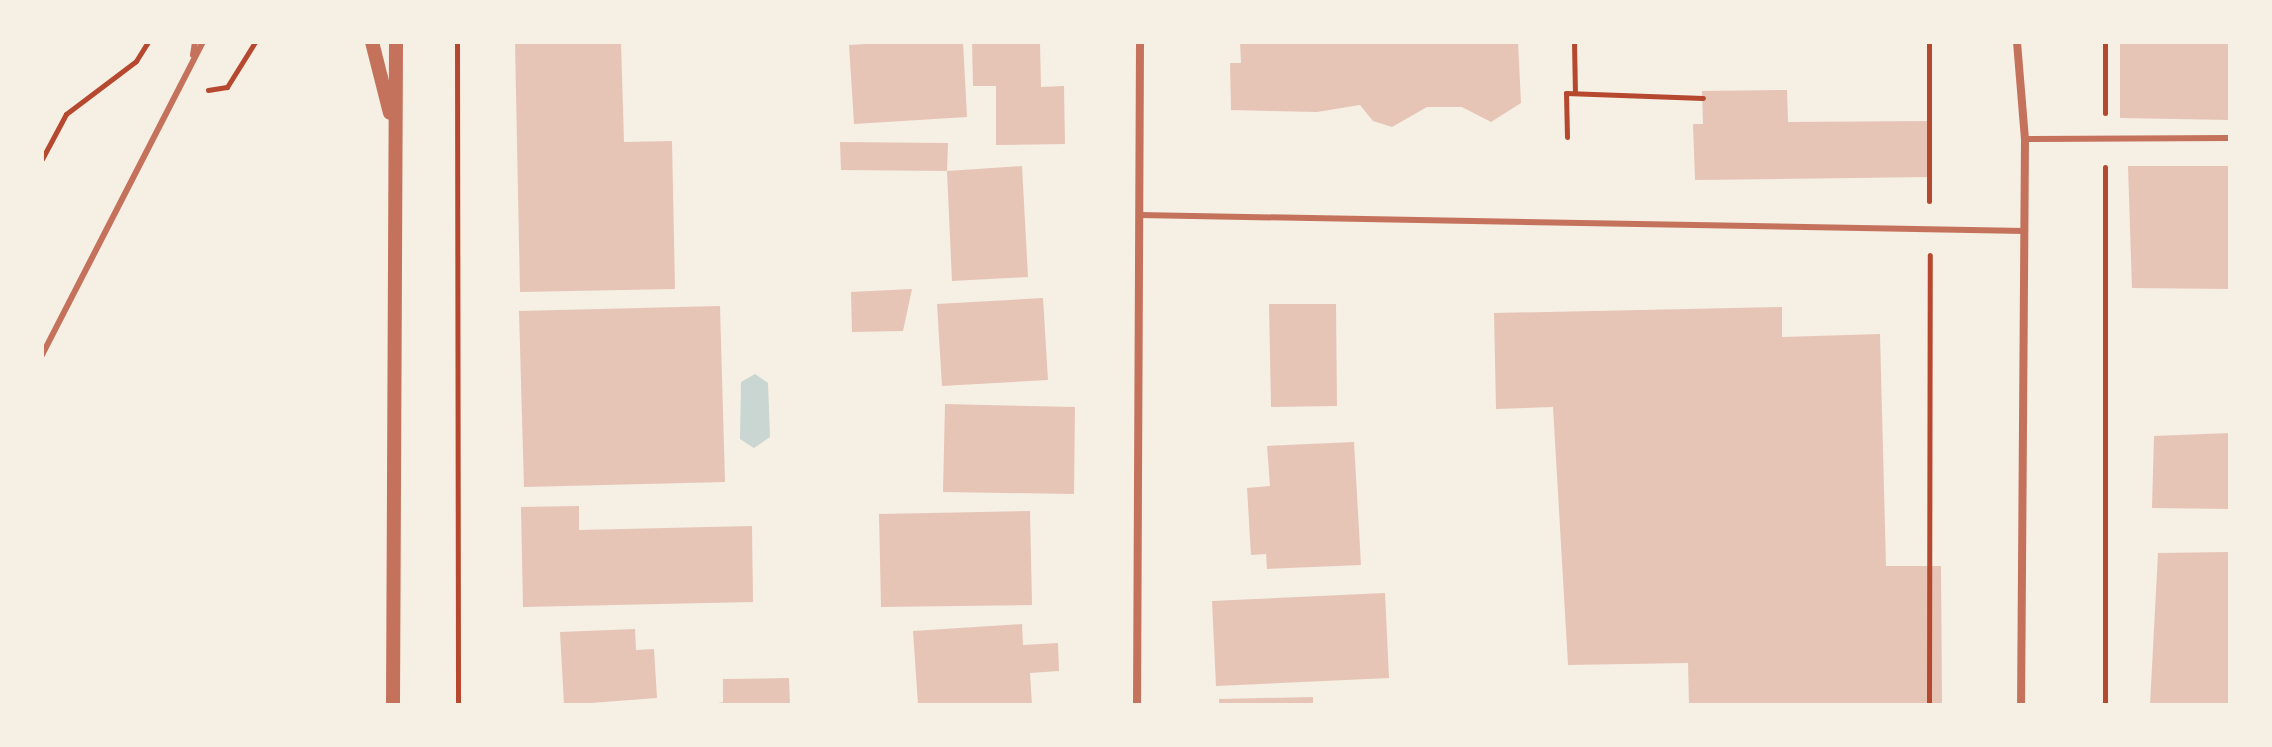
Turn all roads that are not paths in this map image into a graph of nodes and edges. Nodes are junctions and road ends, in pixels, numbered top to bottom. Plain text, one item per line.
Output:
1 (195, 42) edge
2 (205, 42) edge
3 (370, 42) edge
4 (396, 42) edge
5 (1140, 42) edge
6 (2017, 42) edge
7 (192, 62) junction
8 (396, 137) junction
9 (2230, 138) edge
10 (2025, 139) junction
11 (1139, 215) junction
12 (2025, 231) junction
13 (42, 355) edge
14 (393, 705) edge
15 (1137, 705) edge
16 (2021, 705) edge

1 - 7 lane
2 - 7 lane
3 - 8 street
4 - 8 street
5 - 11 street
6 - 10 street
7 - 13 lane
8 - 14 street
9 - 10 lane
10 - 12 street
11 - 12 lane
11 - 15 street
12 - 16 street

